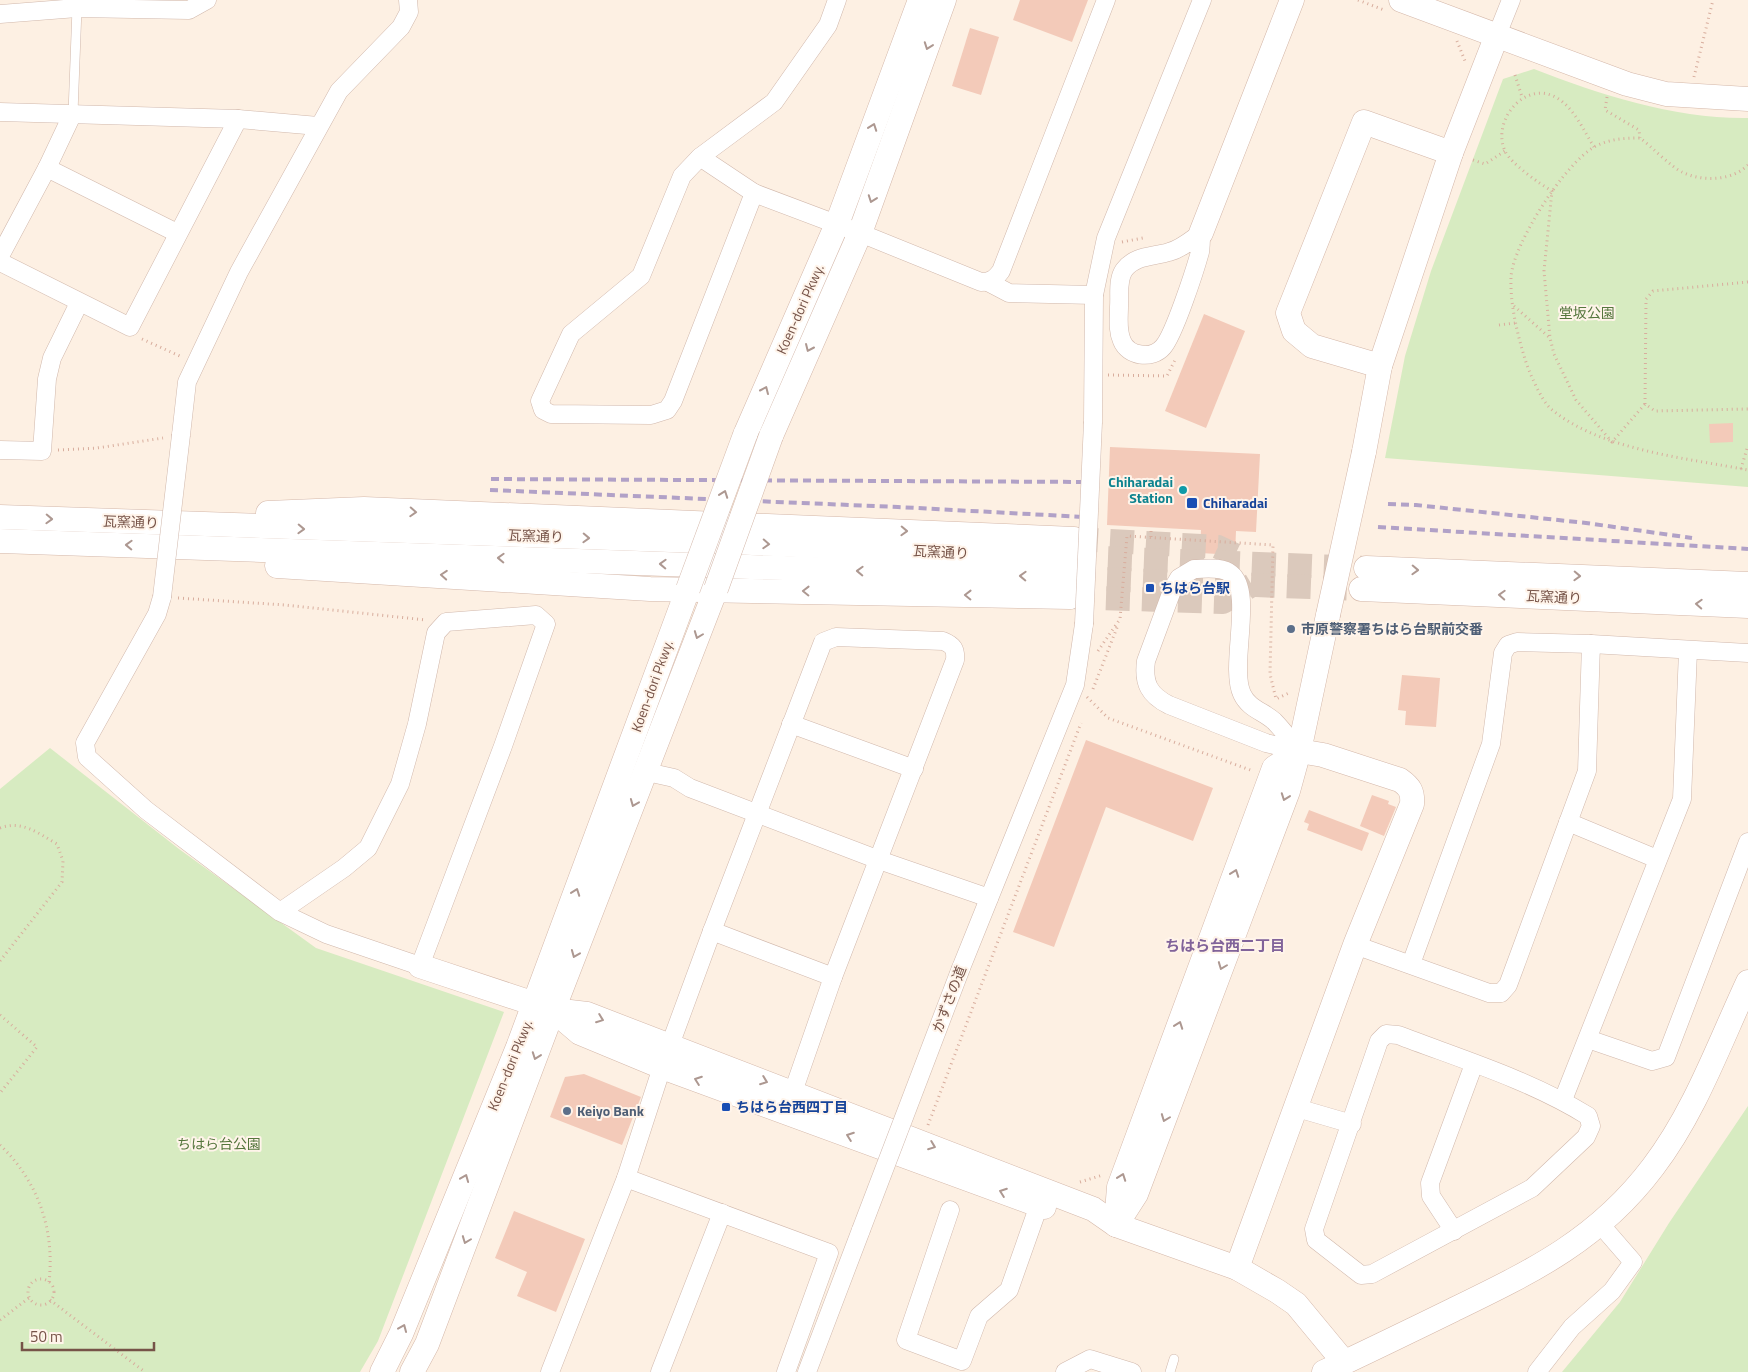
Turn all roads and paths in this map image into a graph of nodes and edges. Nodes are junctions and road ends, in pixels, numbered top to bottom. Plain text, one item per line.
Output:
1 (207, 0) edge
2 (408, 0) edge
3 (837, 0) edge
4 (920, 0) edge
5 (944, 0) edge
6 (1106, 0) edge
7 (1202, 0) edge
8 (1292, 0) edge
9 (1358, 0) edge
10 (1510, 0) edge
11 (1713, 0) edge
12 (1397, 7) edge
13 (78, 8) junction
14 (0, 14) edge
15 (1497, 35) junction
16 (1456, 38) dead end
17 (1467, 68) dead end
18 (1516, 75) dead end
19 (1608, 94) dead end
20 (1689, 96) junction
21 (1522, 97) junction
22 (1748, 99) edge
23 (0, 112) edge
24 (72, 113) junction
25 (238, 119) junction
26 (318, 126) junction
27 (1640, 138) junction
28 (1594, 147) junction
29 (1505, 151) junction
30 (1451, 153) junction
31 (700, 157) junction
32 (1473, 160) dead end
33 (1748, 165) edge
34 (47, 168) junction
35 (1552, 191) junction
36 (754, 194) junction
37 (838, 224) junction
38 (178, 233) junction
39 (860, 233) junction
40 (1201, 233) junction
41 (1152, 237) dead end
42 (1103, 253) junction
43 (0, 256) edge
44 (0, 262) edge
45 (988, 282) junction
46 (1748, 282) edge
47 (1094, 294) junction
48 (79, 303) junction
49 (1514, 306) junction
50 (1516, 323) junction
51 (1499, 325) dead end
52 (130, 327) junction
53 (1550, 338) junction
54 (196, 363) junction
55 (1380, 366) junction
56 (1645, 404) junction
57 (1748, 409) edge
58 (181, 435) junction
59 (1612, 442) junction
60 (1748, 445) edge
61 (0, 450) edge
62 (42, 451) junction
63 (1741, 469) junction
64 (1748, 470) edge
65 (0, 517) edge
66 (182, 524) junction
67 (713, 524) junction
68 (738, 525) junction
69 (1151, 528) dead end
70 (1151, 538) junction
71 (0, 541) edge
72 (178, 547) junction
73 (1072, 568) junction
74 (1748, 584) edge
75 (688, 589) junction
76 (716, 589) junction
77 (162, 597) junction
78 (1748, 606) edge
79 (1120, 619) junction
80 (446, 622) junction
81 (1591, 644) junction
82 (1688, 651) junction
83 (1097, 652) dead end
84 (1748, 653) edge
85 (1074, 685) junction
86 (1294, 687) dead end
87 (1089, 699) junction
88 (1086, 709) dead end
89 (1082, 718) dead end
90 (791, 724) junction
91 (1299, 750) junction
92 (914, 769) junction
93 (647, 772) junction
94 (1250, 779) dead end
95 (757, 813) junction
96 (1568, 822) junction
97 (0, 828) edge
98 (1748, 842) edge
99 (1657, 859) junction
100 (879, 860) junction
101 (989, 898) junction
102 (280, 912) junction
103 (712, 931) junction
104 (1355, 945) junction
105 (0, 961) edge
106 (1411, 964) junction
107 (420, 966) junction
108 (832, 977) junction
109 (1748, 982) edge
110 (544, 1006) junction
111 (0, 1015) edge
112 (1588, 1039) junction
113 (666, 1056) junction
114 (1474, 1064) junction
115 (793, 1092) junction
116 (0, 1093) edge
117 (1563, 1100) junction
118 (1297, 1108) junction
119 (918, 1121) dead end
120 (1352, 1124) junction
121 (928, 1125) junction
122 (936, 1128) dead end
123 (0, 1145) edge
124 (1107, 1166) dead end
125 (626, 1178) junction
126 (1078, 1183) dead end
127 (1039, 1205) junction
128 (950, 1210) dead end
129 (722, 1213) junction
130 (1600, 1224) junction
131 (1116, 1225) junction
132 (1454, 1231) junction
133 (1237, 1268) junction
134 (49, 1282) junction
135 (30, 1298) junction
136 (50, 1300) junction
137 (0, 1320) edge
138 (1174, 1359) dead end
139 (1334, 1367) edge
140 (145, 1372) edge
141 (382, 1372) edge
142 (412, 1372) edge
143 (550, 1372) edge
144 (660, 1372) edge
145 (786, 1372) edge
146 (807, 1372) edge
147 (1065, 1372) edge
148 (1132, 1372) edge
149 (1170, 1372) edge
150 (1537, 1372) edge

1 - 13 street
2 - 26 street
3 - 31 street
37 -> 4 street, Koen-dori Pkwy.
5 -> 39 street, Koen-dori Pkwy.
6 - 45 street
7 - 42 street, かずさの道
8 - 40 street
9 - 12 path
10 - 15 street
11 - 20 path
12 - 15 street
13 - 14 street
13 - 24 lane
15 - 20 street
15 - 30 street
16 - 17 path
18 - 21 path
19 - 27 path
20 - 22 street
21 - 28 path
21 - 29 path
23 - 24 street
24 - 25 street
24 - 34 street
25 - 26 street
25 - 38 street
26 - 54 street
27 - 28 path
27 - 33 path
28 - 35 path
29 - 32 path
29 - 35 path
30 - 55 street
30 - 55 street
31 - 36 street
31 - 36 street
34 - 38 street
34 - 43 street
35 - 49 path
35 - 53 path
36 - 37 street
37 - 39 street
67 -> 37 street, Koen-dori Pkwy., bridge
38 - 52 street
39 - 45 street
39 -> 68 street, Koen-dori Pkwy., bridge
40 - 40 street
41 - 42 path
42 - 47 street, かずさの道
44 - 48 street
45 - 47 street
46 - 56 path
47 - 85 street, かずさの道, bridge
48 - 52 street
48 - 62 street
49 - 50 path
49 - 53 path
50 - 51 path
50 - 59 path
52 - 54 path
53 - 59 path
54 - 58 street
55 - 91 street, bridge
56 - 57 path
56 - 59 path
58 - 62 path
58 - 77 street, bridge
59 - 63 path
60 - 63 path
61 - 62 street
63 - 64 path
65 -> 66 street, 瓦窯通り
66 -> 67 street
66 -> 73 street, 瓦窯通り
67 - 68 street
67 - 75 street, Koen-dori Pkwy., bridge
68 -> 73 street
68 - 76 street, Koen-dori Pkwy., bridge
69 - 70 path
70 - 79 path
70 - 86 path
72 -> 71 street, 瓦窯通り
73 -> 72 street, 瓦窯通り
75 -> 72 street
73 -> 76 street
78 -> 74 street, 瓦窯通り
75 - 76 street
110 -> 75 street, Koen-dori Pkwy.
76 -> 93 street, Koen-dori Pkwy.
77 - 80 path
77 - 102 street
79 - 83 path
79 - 87 path
80 - 102 street
80 - 107 street
81 - 82 street
81 - 96 street
81 - 106 street
82 - 84 street
82 - 99 street
85 - 87 path
85 - 101 street, かずさの道
87 - 88 path
87 - 94 path
89 - 121 path
90 - 92 street
90 - 92 street
90 - 95 street
91 - 91 street
91 - 104 street
91 - 131 street
92 - 100 street
93 - 95 street
93 -> 110 street, Koen-dori Pkwy.
95 - 100 street
95 - 103 street
96 - 99 street
96 - 106 street
97 - 105 path
98 - 112 street
99 - 112 street
100 - 101 street
100 - 108 street
101 - 146 street, かずさの道, bridge
102 - 107 street
103 - 108 street
103 - 113 street
104 - 106 street
104 - 118 street
107 - 110 street
108 - 115 street
109 - 130 street
110 - 113 street
141 -> 110 street, Koen-dori Pkwy.
110 -> 142 street, Koen-dori Pkwy.
111 - 116 path
112 - 117 street
113 -> 115 street
113 - 125 street
127 -> 113 street
114 - 117 street
114 - 120 street
114 - 132 street
115 -> 131 street
117 - 132 street
118 - 120 street
118 - 133 street
119 - 121 path
120 - 132 street
121 - 122 path
123 - 134 path
124 - 126 path
125 - 129 street
125 - 143 street
127 - 128 street
127 - 131 street
129 - 144 street
129 - 145 street
130 - 139 street
130 - 150 street
131 - 133 street
133 - 139 street
134 - 135 path
134 - 136 path
135 - 136 path
135 - 137 path
136 - 140 path
138 - 149 lane
147 - 148 street

